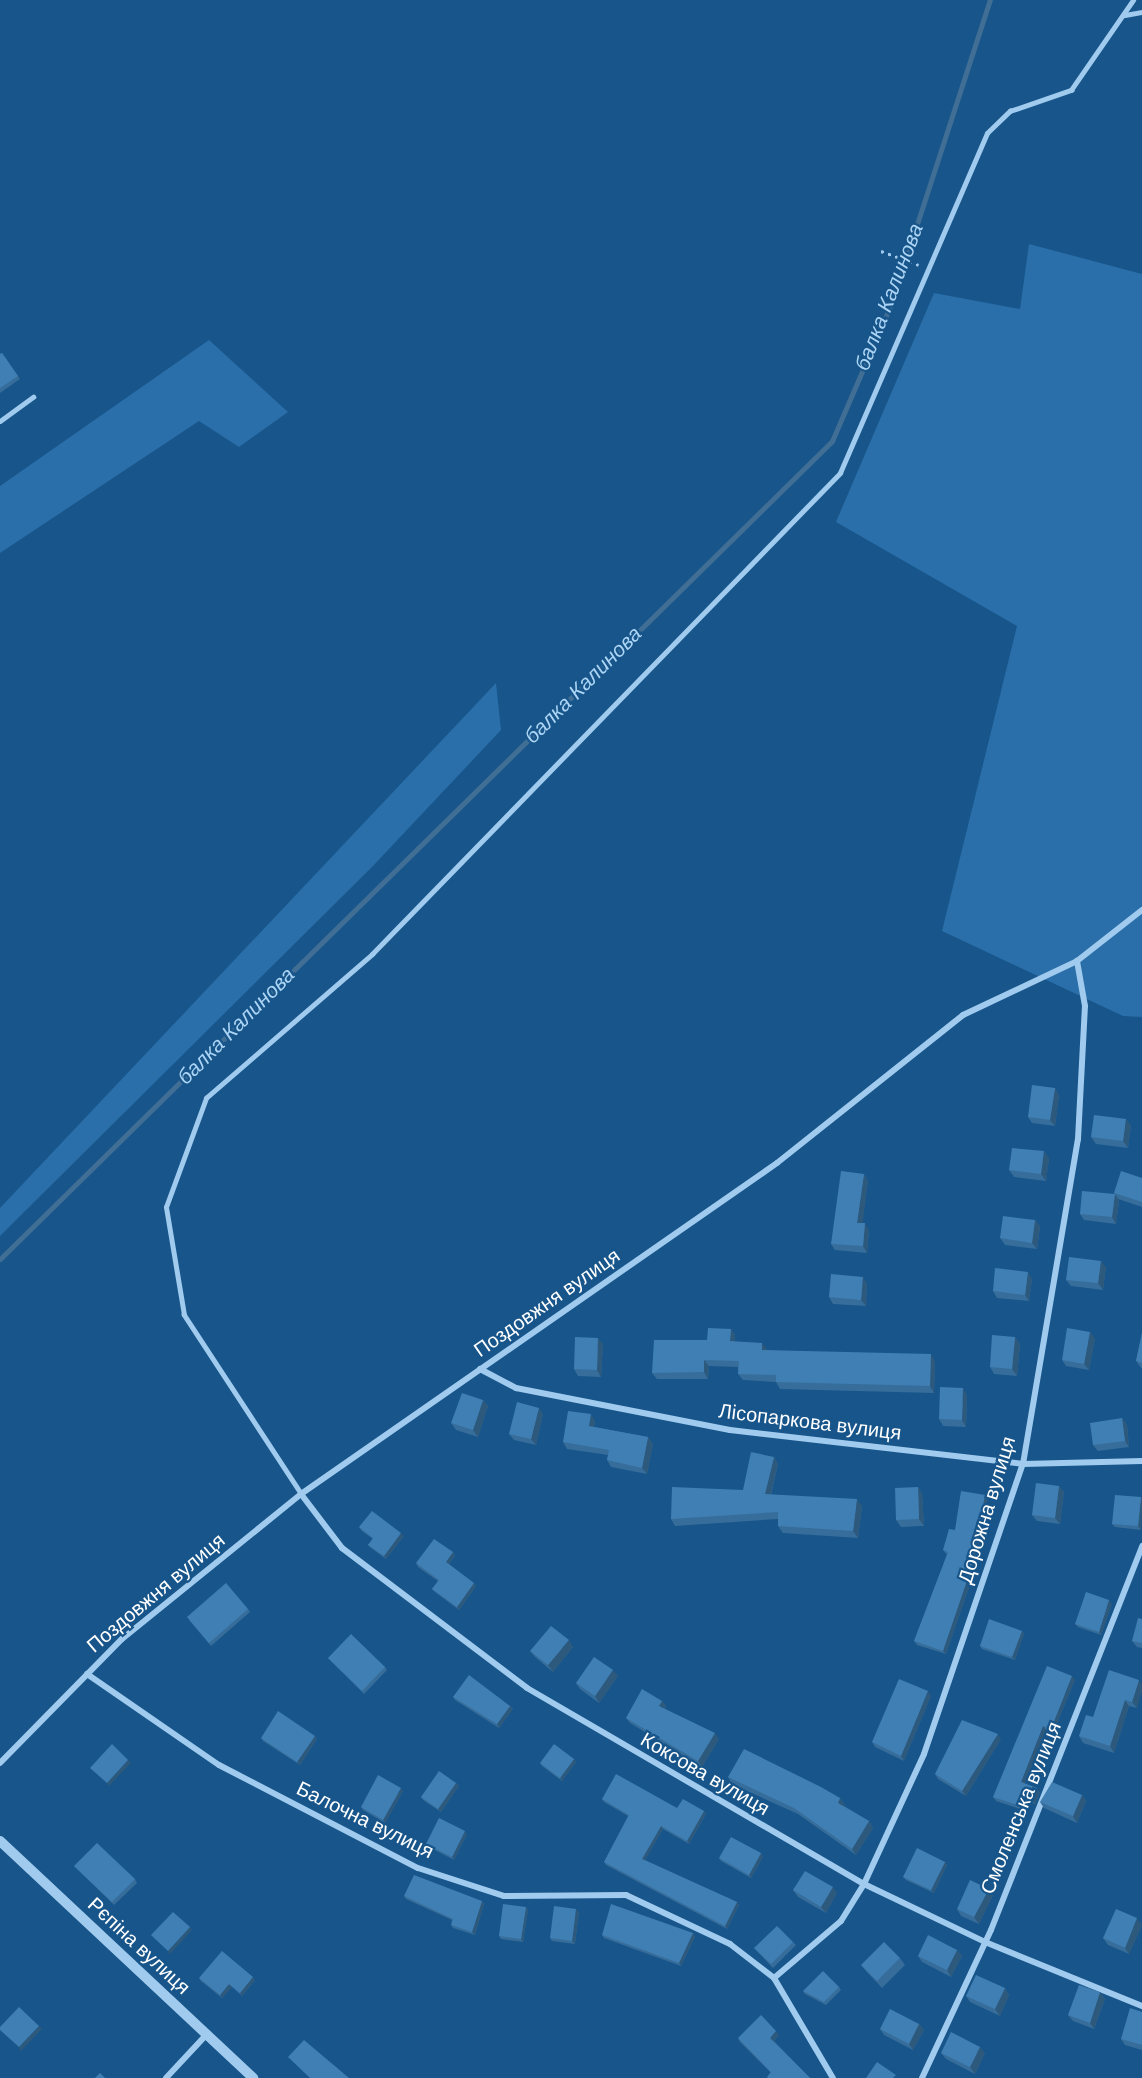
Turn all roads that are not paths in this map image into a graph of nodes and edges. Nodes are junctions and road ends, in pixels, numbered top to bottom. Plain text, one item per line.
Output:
1 (1133, 0) edge
2 (1142, 12) edge
3 (1125, 15) junction
4 (33, 397) dead end
5 (0, 421) edge
6 (1142, 910) edge
7 (1077, 961) junction
8 (480, 1369) junction
9 (1142, 1461) edge
10 (1023, 1464) junction
11 (301, 1494) junction
12 (1142, 1546) edge
13 (87, 1674) junction
14 (0, 1763) edge
15 (0, 1841) edge
16 (864, 1884) junction
17 (985, 1942) junction
18 (774, 1978) junction
19 (1142, 2006) edge
20 (207, 2034) junction
21 (166, 2078) edge
22 (253, 2078) edge
23 (833, 2078) edge
24 (922, 2078) edge

1 - 3 lane
2 - 3 lane
3 - 11 lane
4 - 5 lane
6 - 7 street, Поздовжня вулиця
7 - 8 street, Поздовжня вулиця
7 - 10 street, Дорожна вулиця
8 - 10 street, Лісопаркова вулиця
8 - 11 street, Поздовжня вулиця
9 - 10 street, Лісопаркова вулиця
10 - 16 street, Дорожна вулиця
11 - 13 street, Поздовжня вулиця
11 - 16 street, Коксова вулиця
12 - 17 street, Смоленська вулиця
13 - 14 street, Поздовжня вулиця
13 - 18 street, Балочна вулиця
15 - 20 street, Рєпіна вулиця
16 - 17 street, Коксова вулиця
16 - 18 street, Дорожна вулиця
17 - 19 street, Коксова вулиця
17 - 24 street, Смоленська вулиця
18 - 23 street, Балочна вулиця
20 - 21 street
20 - 22 street, Рєпіна вулиця

